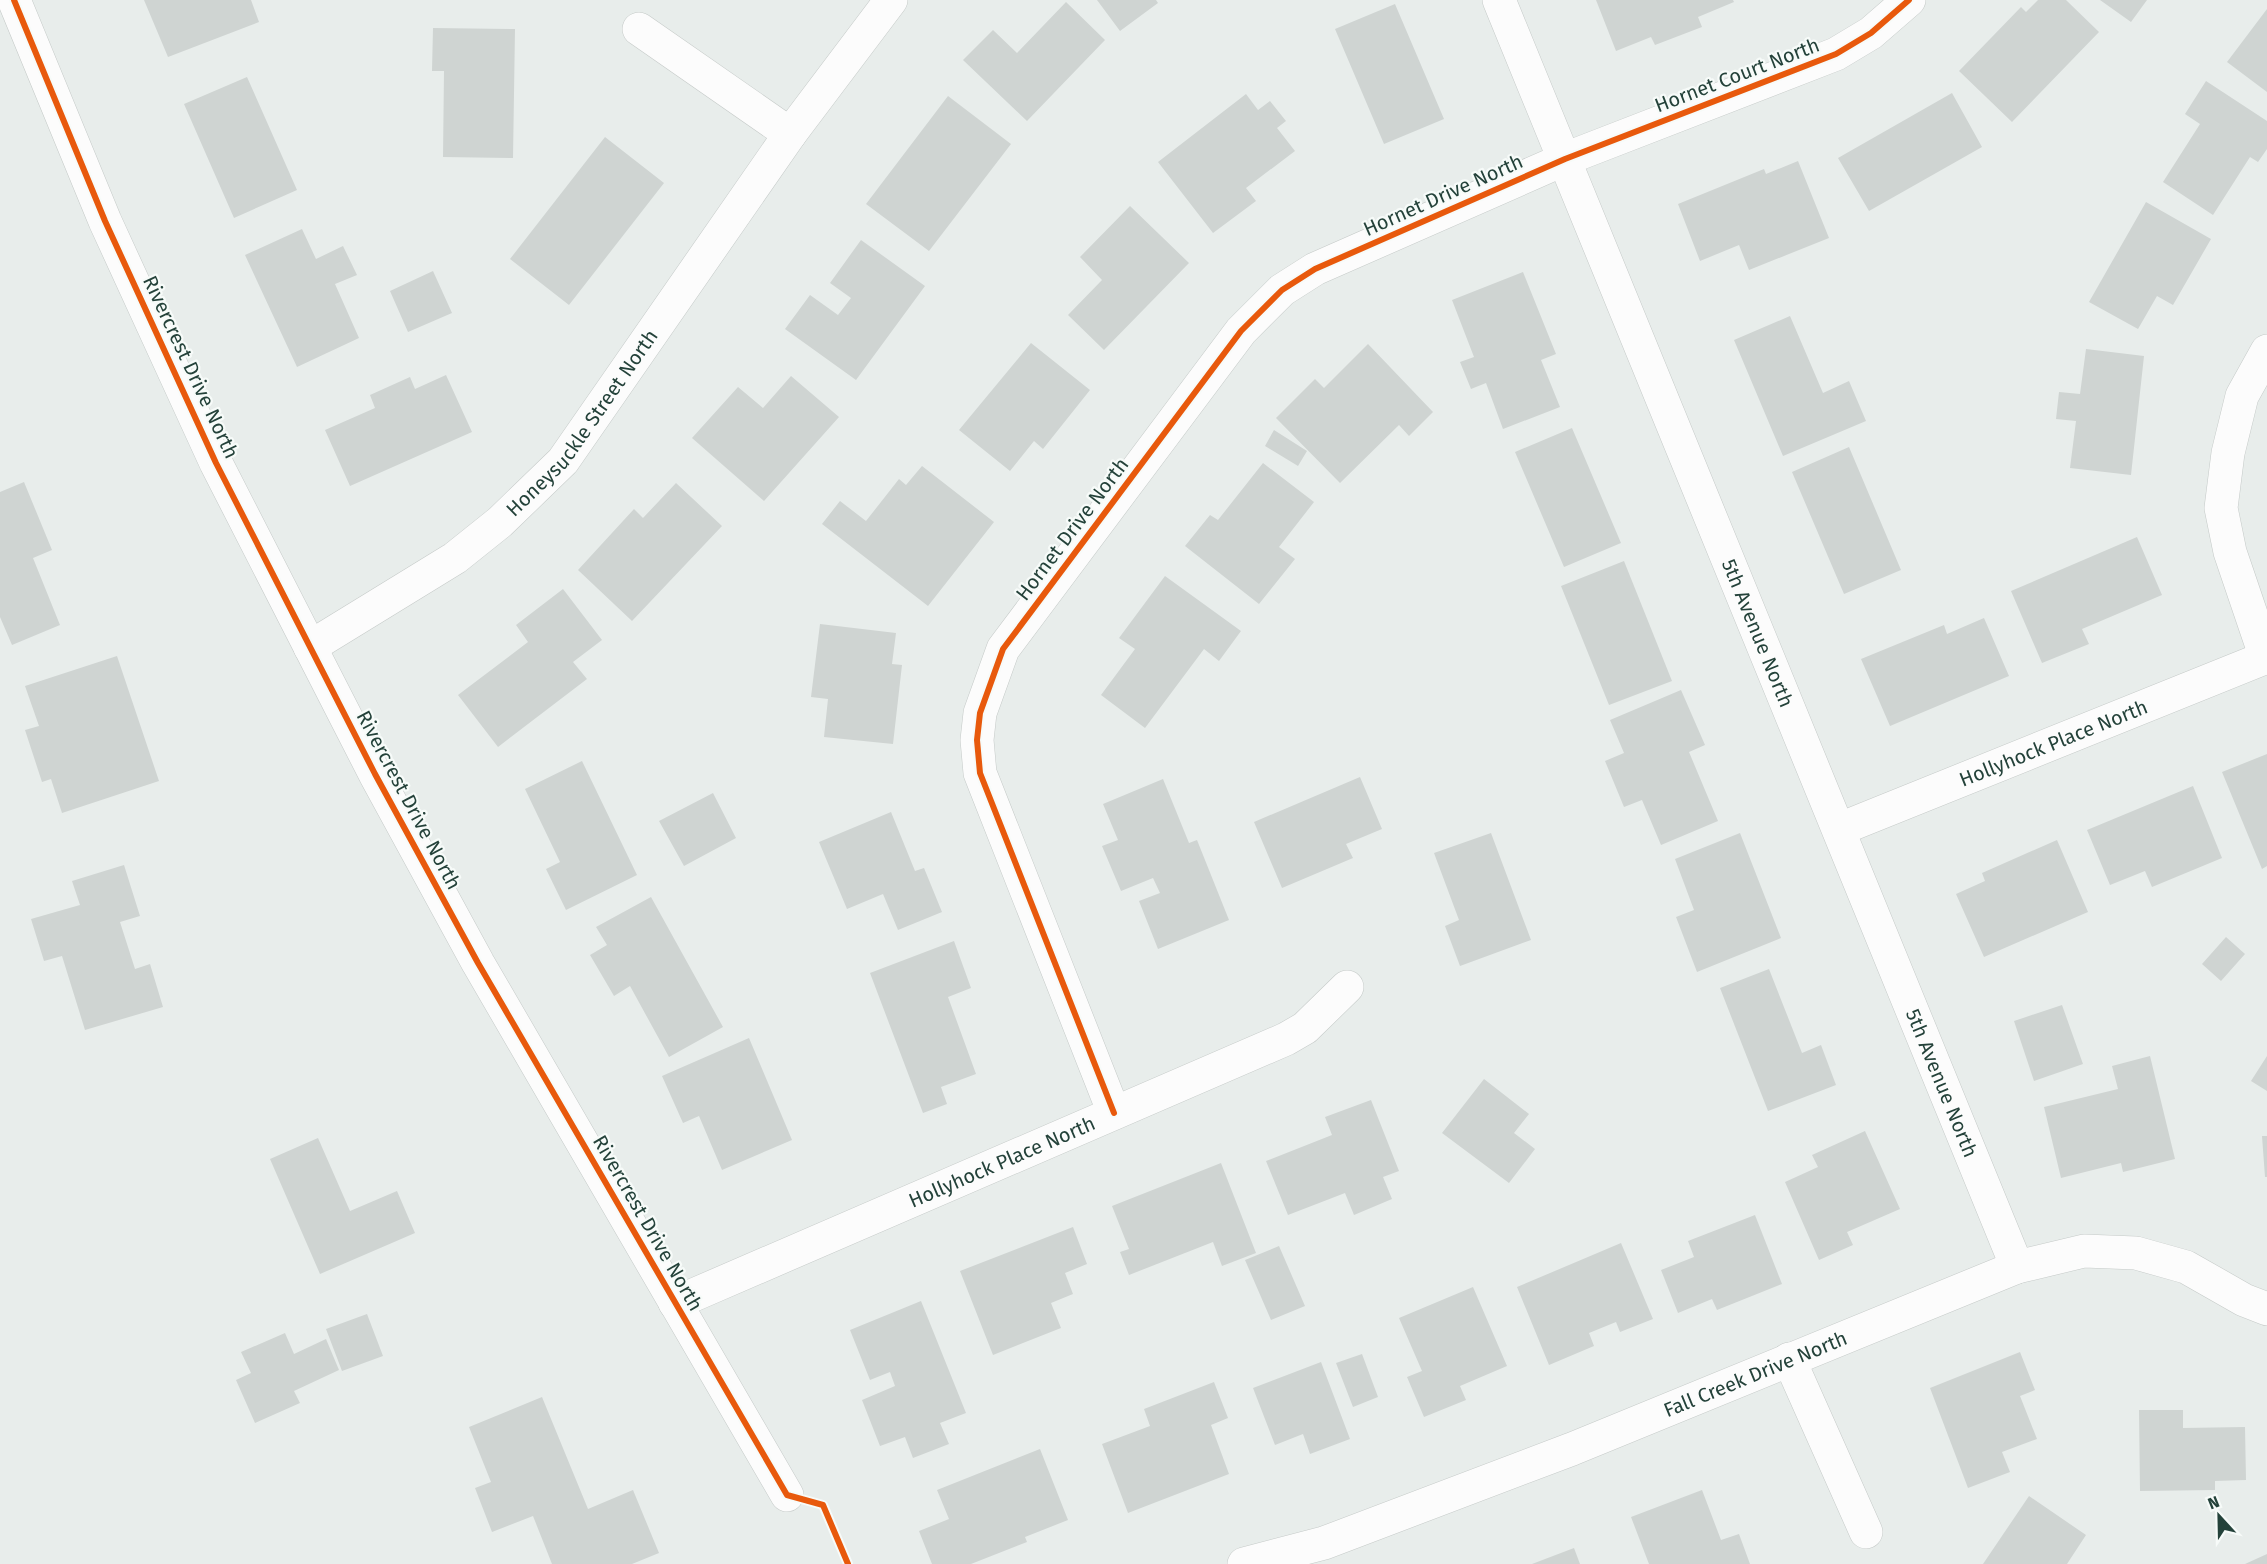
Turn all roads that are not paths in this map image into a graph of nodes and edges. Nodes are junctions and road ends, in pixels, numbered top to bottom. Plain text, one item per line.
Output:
1 (14, 0) edge
2 (891, 0) edge
3 (1499, 0) edge
4 (1909, 0) edge
5 (639, 29) dead end
6 (790, 134) junction
7 (1565, 159) junction
8 (2267, 351) edge
9 (310, 647) junction
10 (2267, 658) edge
11 (1840, 829) junction
12 (1347, 987) dead end
13 (1114, 1113) junction
14 (2016, 1267) junction
15 (675, 1303) junction
16 (2267, 1309) edge
17 (1789, 1359) junction
18 (787, 1496) dead end
19 (1866, 1532) dead end
20 (1328, 1554) edge
21 (1244, 1564) edge

1 - 9 street, Rivercrest Drive North
2 - 6 street, Honeysuckle Street North
3 - 7 street, 5th Avenue North
4 - 7 street, Hornet Court North
5 - 6 street
6 - 9 street, Honeysuckle Street North
7 - 11 street, 5th Avenue North
7 - 13 street, Hornet Drive North
8 - 10 street
9 - 15 street, Rivercrest Drive North
10 - 11 street, Hollyhock Place North
11 - 14 street, 5th Avenue North
12 - 13 street, Hollyhock Place North
13 - 15 street, Hollyhock Place North
14 - 16 street, Fall Creek Drive North
14 - 17 street, Fall Creek Drive North
15 - 18 street, Rivercrest Drive North
17 - 19 street
17 - 20 street, Fall Creek Drive North
20 - 21 street, Fall Creek Drive North

